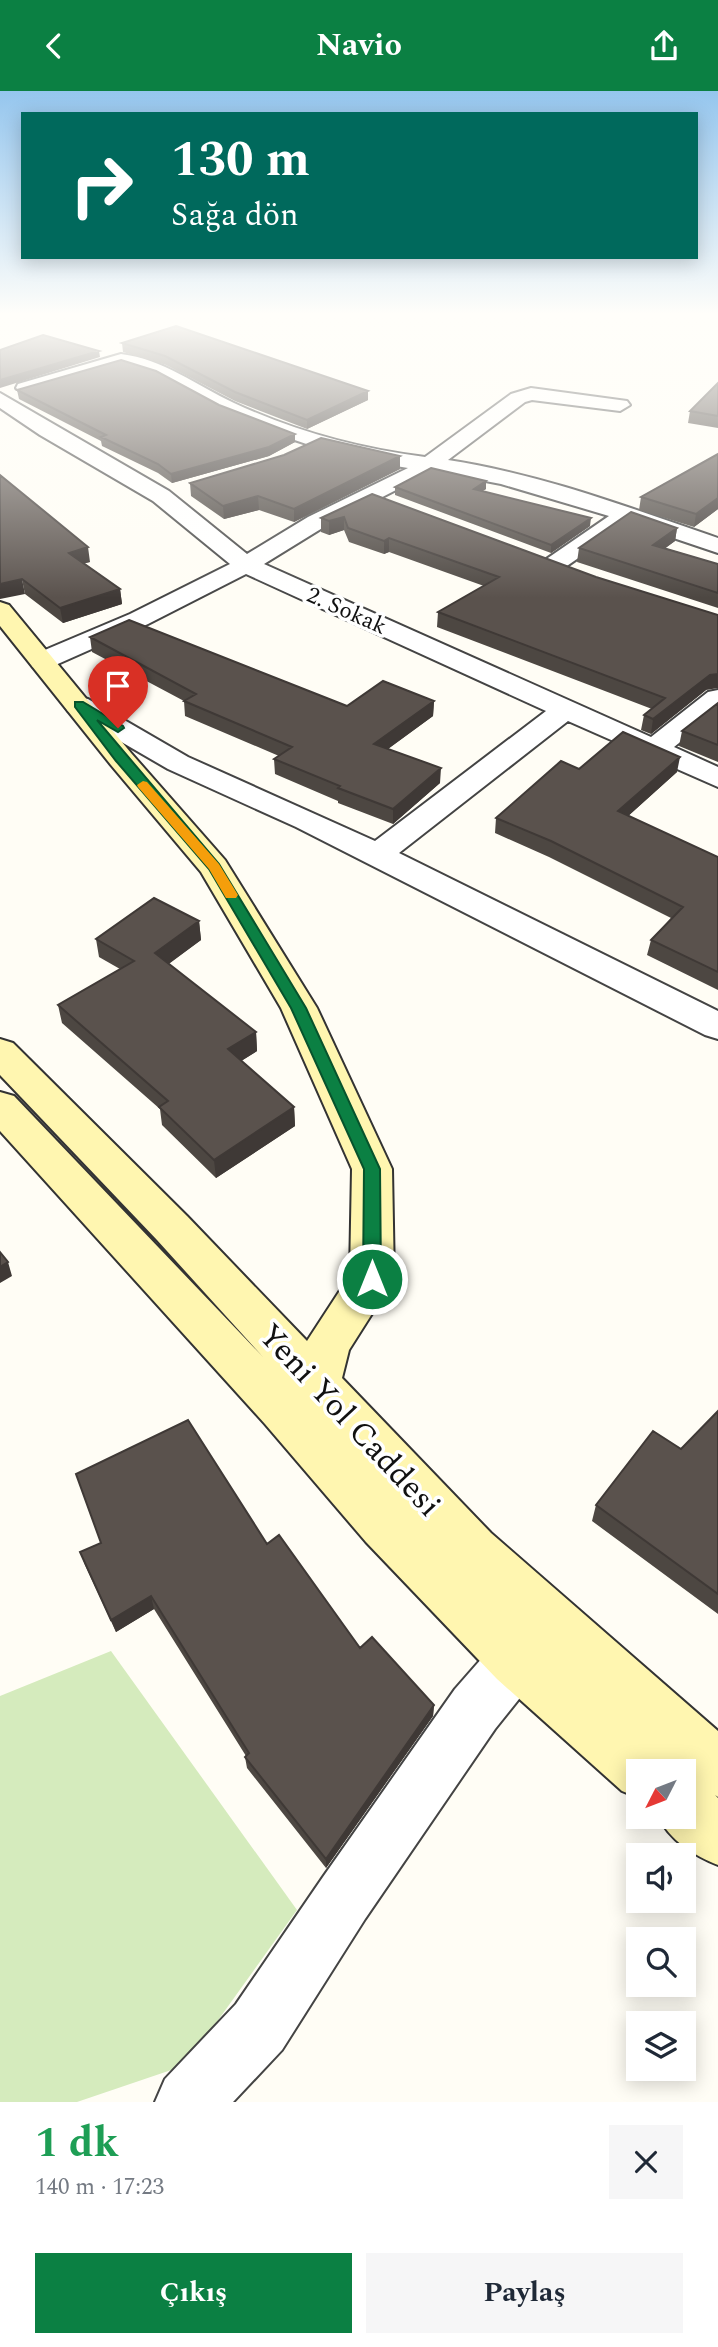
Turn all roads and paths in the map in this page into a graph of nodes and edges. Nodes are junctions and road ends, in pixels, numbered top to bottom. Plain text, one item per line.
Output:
1 (18, 410) edge
2 (233, 410) edge
3 (502, 410) edge
4 (320, 441) junction
5 (298, 451) edge
6 (430, 464) junction
7 (185, 490) dead end
8 (161, 496) junction
9 (372, 496) junction
10 (398, 506) edge
11 (626, 514) junction
12 (718, 546) edge
13 (528, 555) edge
14 (246, 565) junction
15 (554, 565) junction
16 (579, 574) edge
17 (0, 610) edge
18 (42, 661) junction
19 (718, 698) edge
20 (79, 705) junction
21 (564, 711) junction
22 (654, 749) junction
23 (718, 779) edge
24 (377, 855) junction
25 (718, 1026) edge
26 (0, 1052) edge
27 (0, 1106) edge
28 (318, 1382) junction
29 (320, 1453) junction
30 (516, 1660) junction
31 (628, 1759) edge
32 (718, 1768) edge
33 (696, 1817) edge
34 (718, 1836) edge
35 (188, 2102) edge

1 - 8 street, 2. Sokak
2 - 4 street
3 - 6 street
4 - 5 street
4 - 6 street
6 - 9 street
6 - 11 street
7 - 8 street
8 - 14 street, 2. Sokak
9 - 10 street
9 - 14 street
11 - 12 street
11 - 15 street
13 - 15 street
14 - 18 street
14 - 21 street, 2. Sokak
15 - 16 street
17 - 18 main road
18 - 20 main road
19 - 22 street
20 - 24 street
20 - 28 main road
21 - 22 street, 2. Sokak
21 - 24 street
22 - 23 street, 2. Sokak
24 - 25 street
26 - 28 main road, Yeni Yol Caddesi
27 - 29 main road, Yeni Yol Caddesi
28 - 29 main road
28 - 32 main road, Yeni Yol Caddesi
29 - 30 main road, Yeni Yol Caddesi
30 - 31 main road, Yeni Yol Caddesi
30 - 35 street
33 - 34 main road

